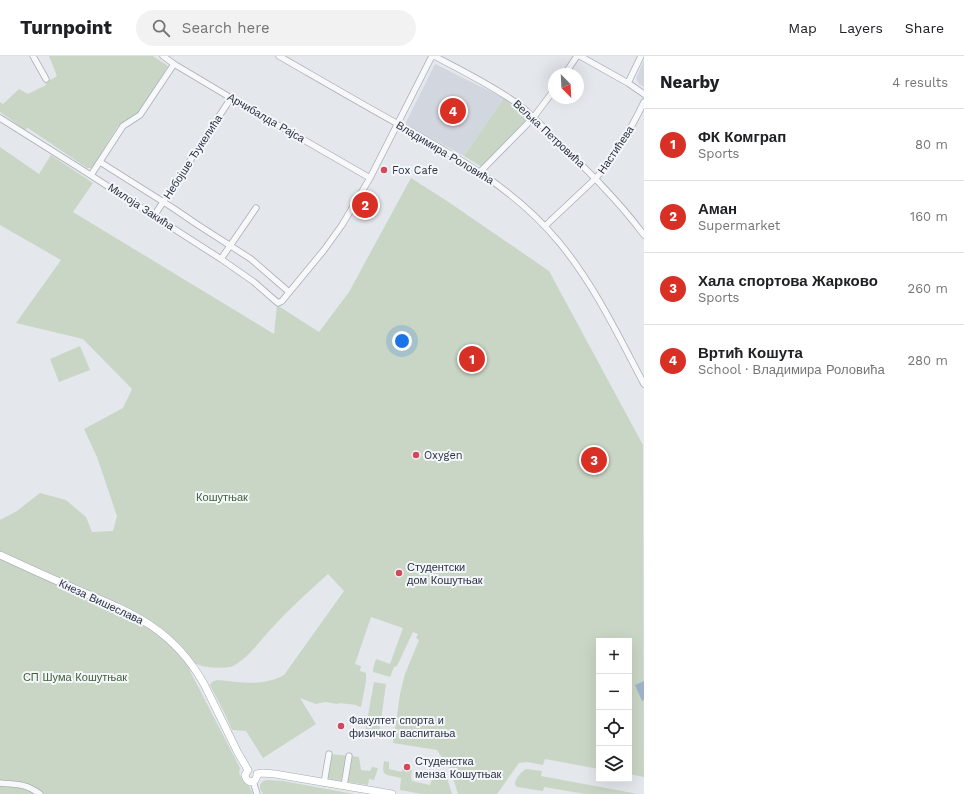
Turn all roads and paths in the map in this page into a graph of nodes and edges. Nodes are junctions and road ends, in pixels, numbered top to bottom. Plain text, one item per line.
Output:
1 (33, 56) edge
2 (163, 56) edge
3 (279, 56) edge
4 (433, 56) edge
5 (577, 56) edge
6 (580, 56) edge
7 (641, 56) edge
8 (174, 64) junction
9 (569, 68) edge
10 (46, 79) dead end
11 (628, 83) junction
12 (644, 94) edge
13 (231, 98) junction
14 (548, 98) edge
15 (644, 102) edge
16 (0, 118) edge
17 (533, 118) junction
18 (398, 124) junction
19 (100, 162) junction
20 (480, 172) junction
21 (91, 175) junction
22 (370, 178) junction
23 (596, 178) junction
24 (164, 202) junction
25 (256, 208) dead end
26 (154, 216) junction
27 (545, 226) junction
28 (644, 235) edge
29 (230, 246) junction
30 (222, 259) junction
31 (290, 292) junction
32 (643, 381) edge
33 (0, 555) edge
34 (329, 754) dead end
35 (349, 756) dead end
36 (248, 770) junction
37 (257, 774) junction
38 (252, 781) junction
39 (324, 783) junction
40 (0, 784) edge
41 (344, 786) junction
42 (40, 794) edge
43 (257, 794) edge
44 (392, 794) edge

1 - 10 street
2 - 8 street, Арчибалда Рајса
3 - 18 street, Владимира Роловића
4 - 17 street, Вељка Петровића
4 - 18 street
5 - 9 street
6 - 11 street
7 - 11 street
8 - 13 street, Арчибалда Рајса
8 - 19 street
11 - 12 street
13 - 22 street, Арчибалда Рајса
13 - 24 street, Небојше Ђукелића
14 - 17 street
15 - 23 street, Настићева
16 - 21 street, Милоја Закића
17 - 20 street
17 - 23 street, Вељка Петровића
18 - 20 street, Владимира Роловића
18 - 22 street
19 - 21 street
19 - 24 street, Милоја Закића
20 - 27 street, Владимира Роловића
21 - 26 street, Милоја Закића
22 - 31 street
23 - 27 street, Настићева
23 - 28 street, Вељка Петровића
24 - 26 street, Небојше Ђукелића
24 - 29 street, Милоја Закића
25 - 29 street
26 - 30 street, Милоја Закића
27 - 32 street, Владимира Роловића
29 - 30 street
29 - 31 street, Милоја Закића
30 - 31 street, Милоја Закића
33 - 36 main road, Кнеза Вишеслава
34 - 39 street
35 - 41 street
36 - 37 main road
36 - 38 main road
37 - 38 main road
37 - 39 main road
38 - 43 street
39 - 41 main road
40 - 42 street
41 - 44 main road

